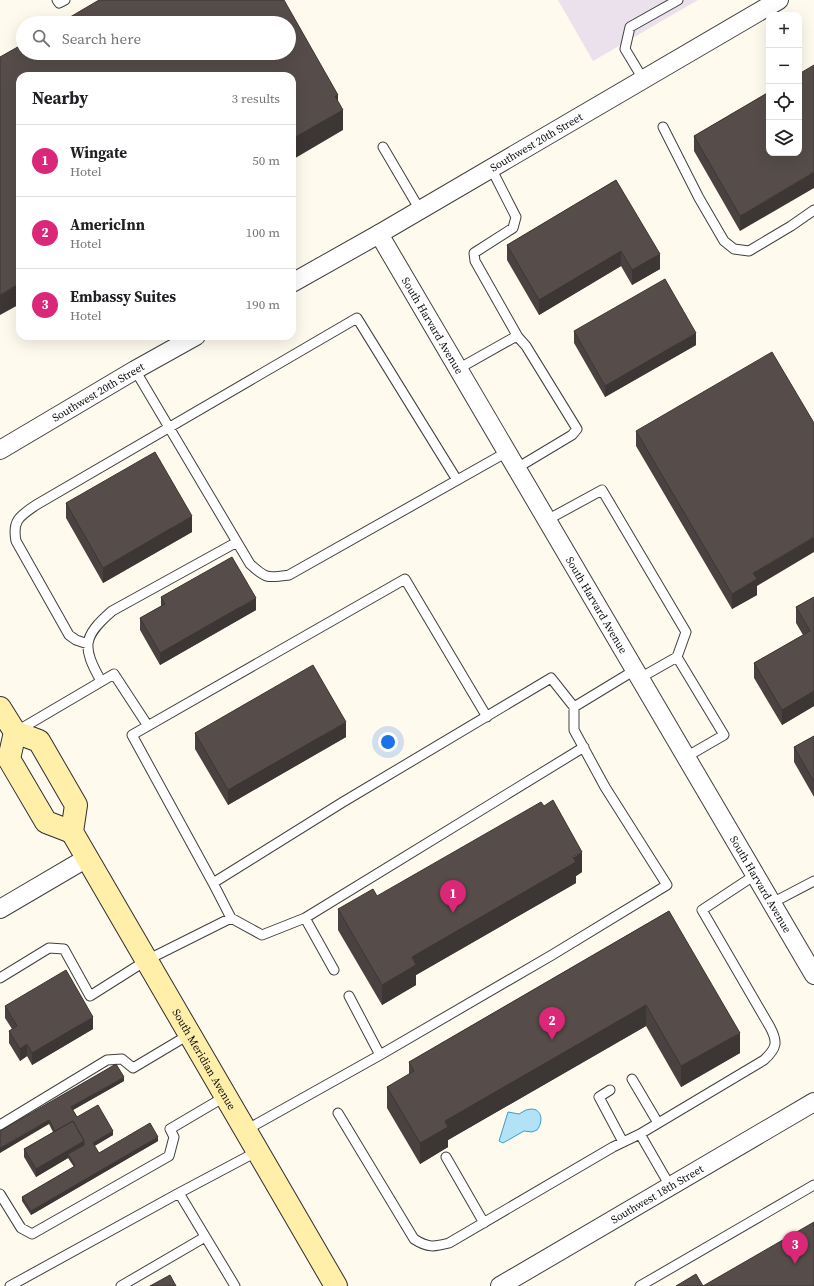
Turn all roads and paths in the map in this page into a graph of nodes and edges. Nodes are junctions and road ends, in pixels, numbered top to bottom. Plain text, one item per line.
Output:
1 (57, 0) edge
2 (65, 0) edge
3 (678, 0) edge
4 (770, 2) edge
5 (643, 79) junction
6 (663, 126) dead end
7 (383, 147) dead end
8 (491, 168) junction
9 (420, 210) junction
10 (814, 210) edge
11 (379, 234) junction
12 (296, 281) edge
13 (518, 337) junction
14 (189, 340) edge
15 (458, 369) junction
16 (135, 370) junction
17 (170, 428) junction
18 (0, 450) edge
19 (507, 452) junction
20 (517, 468) junction
21 (457, 480) junction
22 (547, 520) junction
23 (237, 542) junction
24 (88, 644) junction
25 (676, 657) junction
26 (637, 674) junction
27 (101, 681) junction
28 (574, 707) junction
29 (0, 708) edge
30 (487, 717) junction
31 (148, 726) junction
32 (14, 732) junction
33 (584, 747) junction
34 (686, 757) junction
35 (72, 832) junction
36 (88, 858) junction
37 (755, 875) junction
38 (814, 880) edge
39 (213, 883) junction
40 (772, 903) junction
41 (0, 909) edge
42 (231, 918) junction
43 (305, 918) junction
44 (147, 960) junction
45 (334, 970) dead end
46 (814, 975) edge
47 (0, 978) edge
48 (349, 996) dead end
49 (190, 1034) junction
50 (380, 1055) junction
51 (632, 1079) dead end
52 (610, 1090) dead end
53 (226, 1096) junction
54 (814, 1102) edge
55 (338, 1113) dead end
56 (658, 1123) junction
57 (0, 1125) edge
58 (246, 1130) junction
59 (640, 1134) junction
60 (623, 1142) junction
61 (258, 1151) junction
62 (446, 1157) edge
63 (814, 1185) edge
64 (670, 1186) junction
65 (179, 1193) junction
66 (0, 1194) edge
67 (484, 1222) junction
68 (205, 1237) junction
69 (10, 1286) edge
70 (120, 1286) edge
71 (234, 1286) edge
72 (336, 1286) edge
73 (500, 1286) edge
74 (640, 1286) edge

1 - 2 lane
3 - 5 lane
4 - 5 street, Southwest 20th Street
5 - 8 street, Southwest 20th Street
6 - 10 lane
7 - 9 lane
8 - 9 street, Southwest 20th Street
8 - 13 lane
9 - 11 street, Southwest 20th Street
11 - 12 street, Southwest 20th Street
11 - 15 street, South Harvard Avenue
13 - 15 lane
13 - 20 lane
14 - 16 street, Southwest 20th Street
15 - 19 street, South Harvard Avenue
16 - 17 lane
16 - 18 street, Southwest 20th Street
17 - 21 lane
17 - 23 lane
17 - 24 lane
19 - 20 street, South Harvard Avenue
19 - 21 lane
20 - 22 street, South Harvard Avenue
21 - 23 lane
22 - 25 lane
22 - 26 street, South Harvard Avenue
23 - 24 lane
24 - 27 lane
25 - 26 lane
25 - 34 lane
26 - 28 lane
26 - 34 street, South Harvard Avenue
27 - 31 lane
27 - 32 lane
28 - 30 lane
28 - 33 lane
29 - 32 main road
30 - 31 lane
30 - 39 lane
31 - 39 lane
32 - 35 main road
32 - 35 main road
33 - 43 lane
33 - 50 lane
34 - 37 street, South Harvard Avenue
35 - 36 main road, South Meridian Avenue
36 - 41 street
36 - 44 main road, South Meridian Avenue
37 - 40 street, South Harvard Avenue
37 - 56 lane
38 - 40 lane
39 - 42 lane
40 - 46 street, South Harvard Avenue
42 - 43 lane
42 - 44 lane
43 - 45 lane
44 - 47 lane
44 - 49 main road, South Meridian Avenue
48 - 50 lane
49 - 53 main road, South Meridian Avenue
49 - 57 lane
50 - 58 lane
51 - 56 lane
52 - 60 lane
53 - 58 main road, South Meridian Avenue
53 - 66 lane
54 - 64 street, Southwest 18th Street
55 - 67 lane
56 - 59 lane
58 - 61 main road, South Meridian Avenue
59 - 60 lane
59 - 64 lane
60 - 67 lane
61 - 65 lane
61 - 72 main road, South Meridian Avenue
62 - 67 lane
63 - 74 lane
64 - 73 street, Southwest 18th Street
65 - 68 lane
65 - 69 lane
68 - 70 lane
68 - 71 lane

